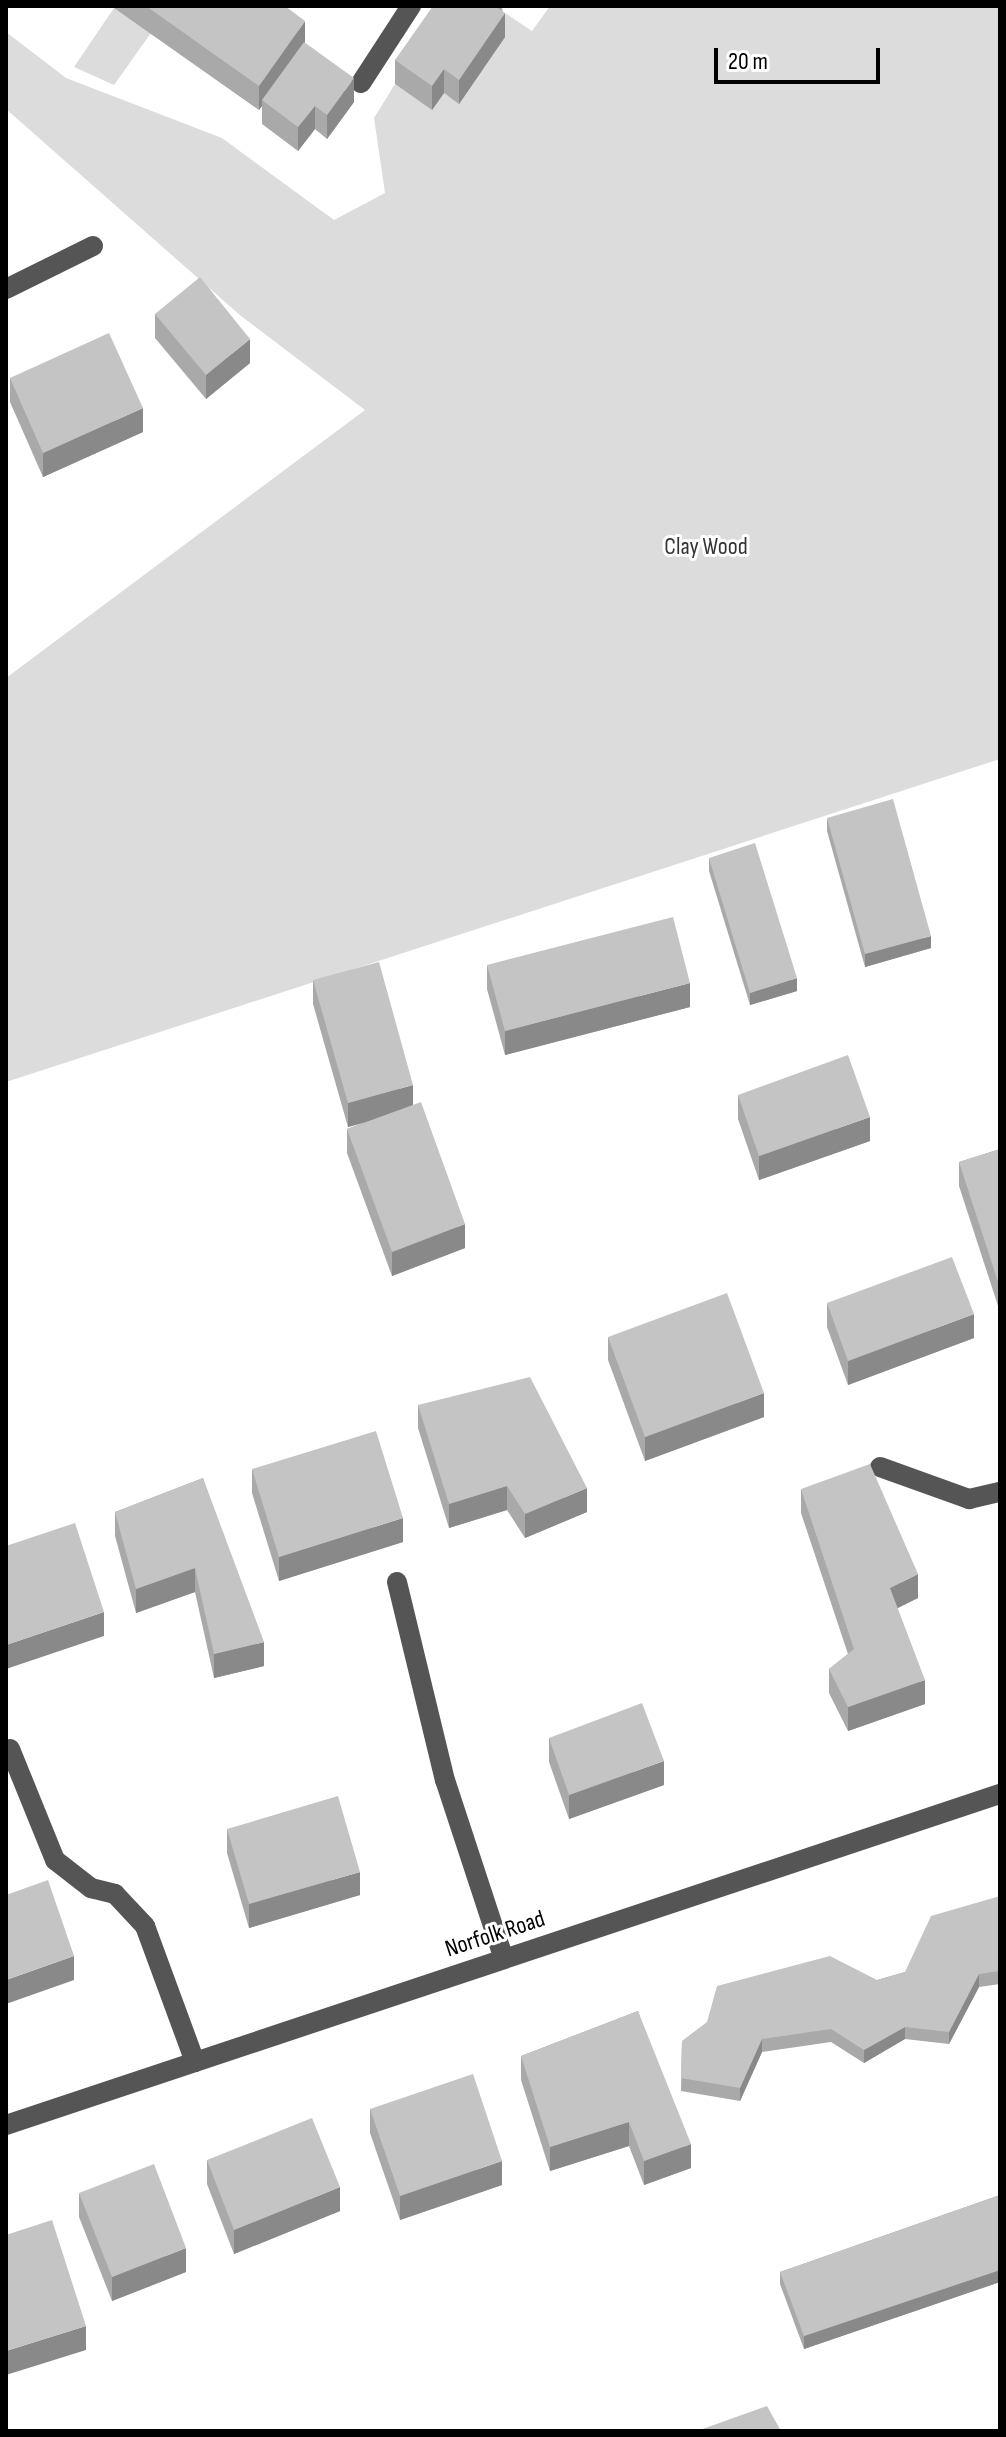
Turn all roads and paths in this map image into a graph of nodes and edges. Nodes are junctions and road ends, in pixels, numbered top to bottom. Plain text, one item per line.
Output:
1 (401, 9) edge
2 (361, 83) dead end
3 (93, 246) dead end
4 (6, 289) edge
5 (880, 1467) dead end
6 (1000, 1492) edge
7 (397, 1582) dead end
8 (10, 1749) dead end
9 (1000, 1794) edge
10 (504, 1959) junction
11 (195, 2062) junction
12 (6, 2125) edge

1 - 2 street
3 - 4 street
5 - 6 street
7 - 10 street
8 - 11 street
9 - 10 street, Norfolk Road
10 - 11 street, Norfolk Road
11 - 12 street, Norfolk Road

